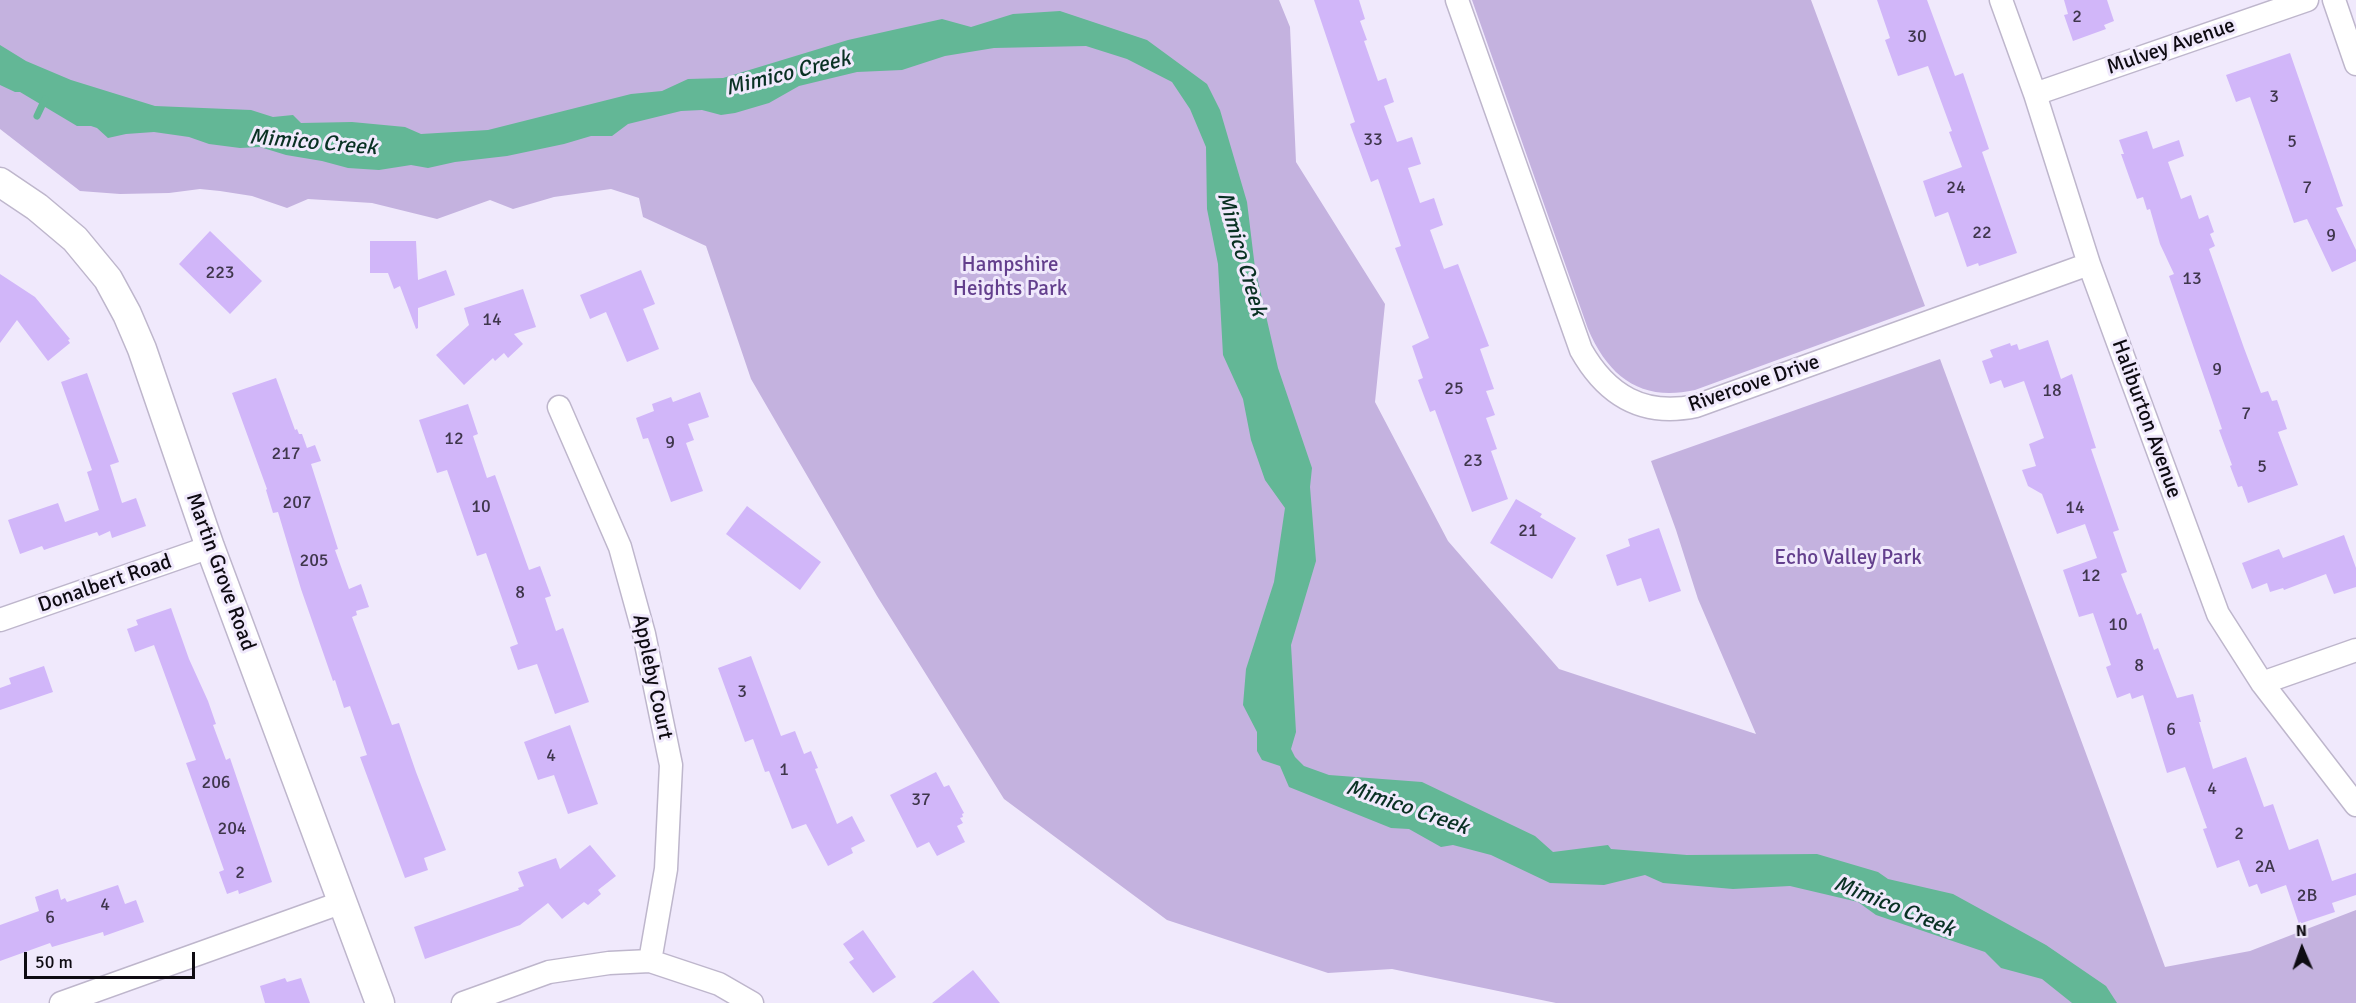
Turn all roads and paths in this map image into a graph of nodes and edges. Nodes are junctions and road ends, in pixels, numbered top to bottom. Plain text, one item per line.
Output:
1 (1457, 0) edge
2 (2001, 0) edge
3 (2307, 0) edge
4 (2334, 0) edge
5 (2356, 64) edge
6 (2035, 94) junction
7 (0, 182) edge
8 (2089, 264) junction
9 (558, 407) dead end
10 (210, 547) junction
11 (0, 620) edge
12 (2356, 650) edge
13 (2262, 683) junction
14 (2356, 805) edge
15 (343, 902) junction
16 (650, 961) junction
17 (61, 1003) edge
18 (380, 1003) edge
19 (463, 1003) edge
20 (752, 1003) edge

1 - 8 street, Rivercove Drive
2 - 6 street, Haliburton Avenue
3 - 6 street, Mulvey Avenue
4 - 5 street
6 - 8 street, Haliburton Avenue
7 - 10 main road, Martin Grove Road
8 - 13 street, Haliburton Avenue
9 - 16 street, Appleby Court
10 - 11 street, Donalbert Road
10 - 15 main road, Martin Grove Road
12 - 13 street
13 - 14 street, Haliburton Avenue
15 - 17 street
15 - 18 main road, Martin Grove Road
16 - 19 street
16 - 20 street

